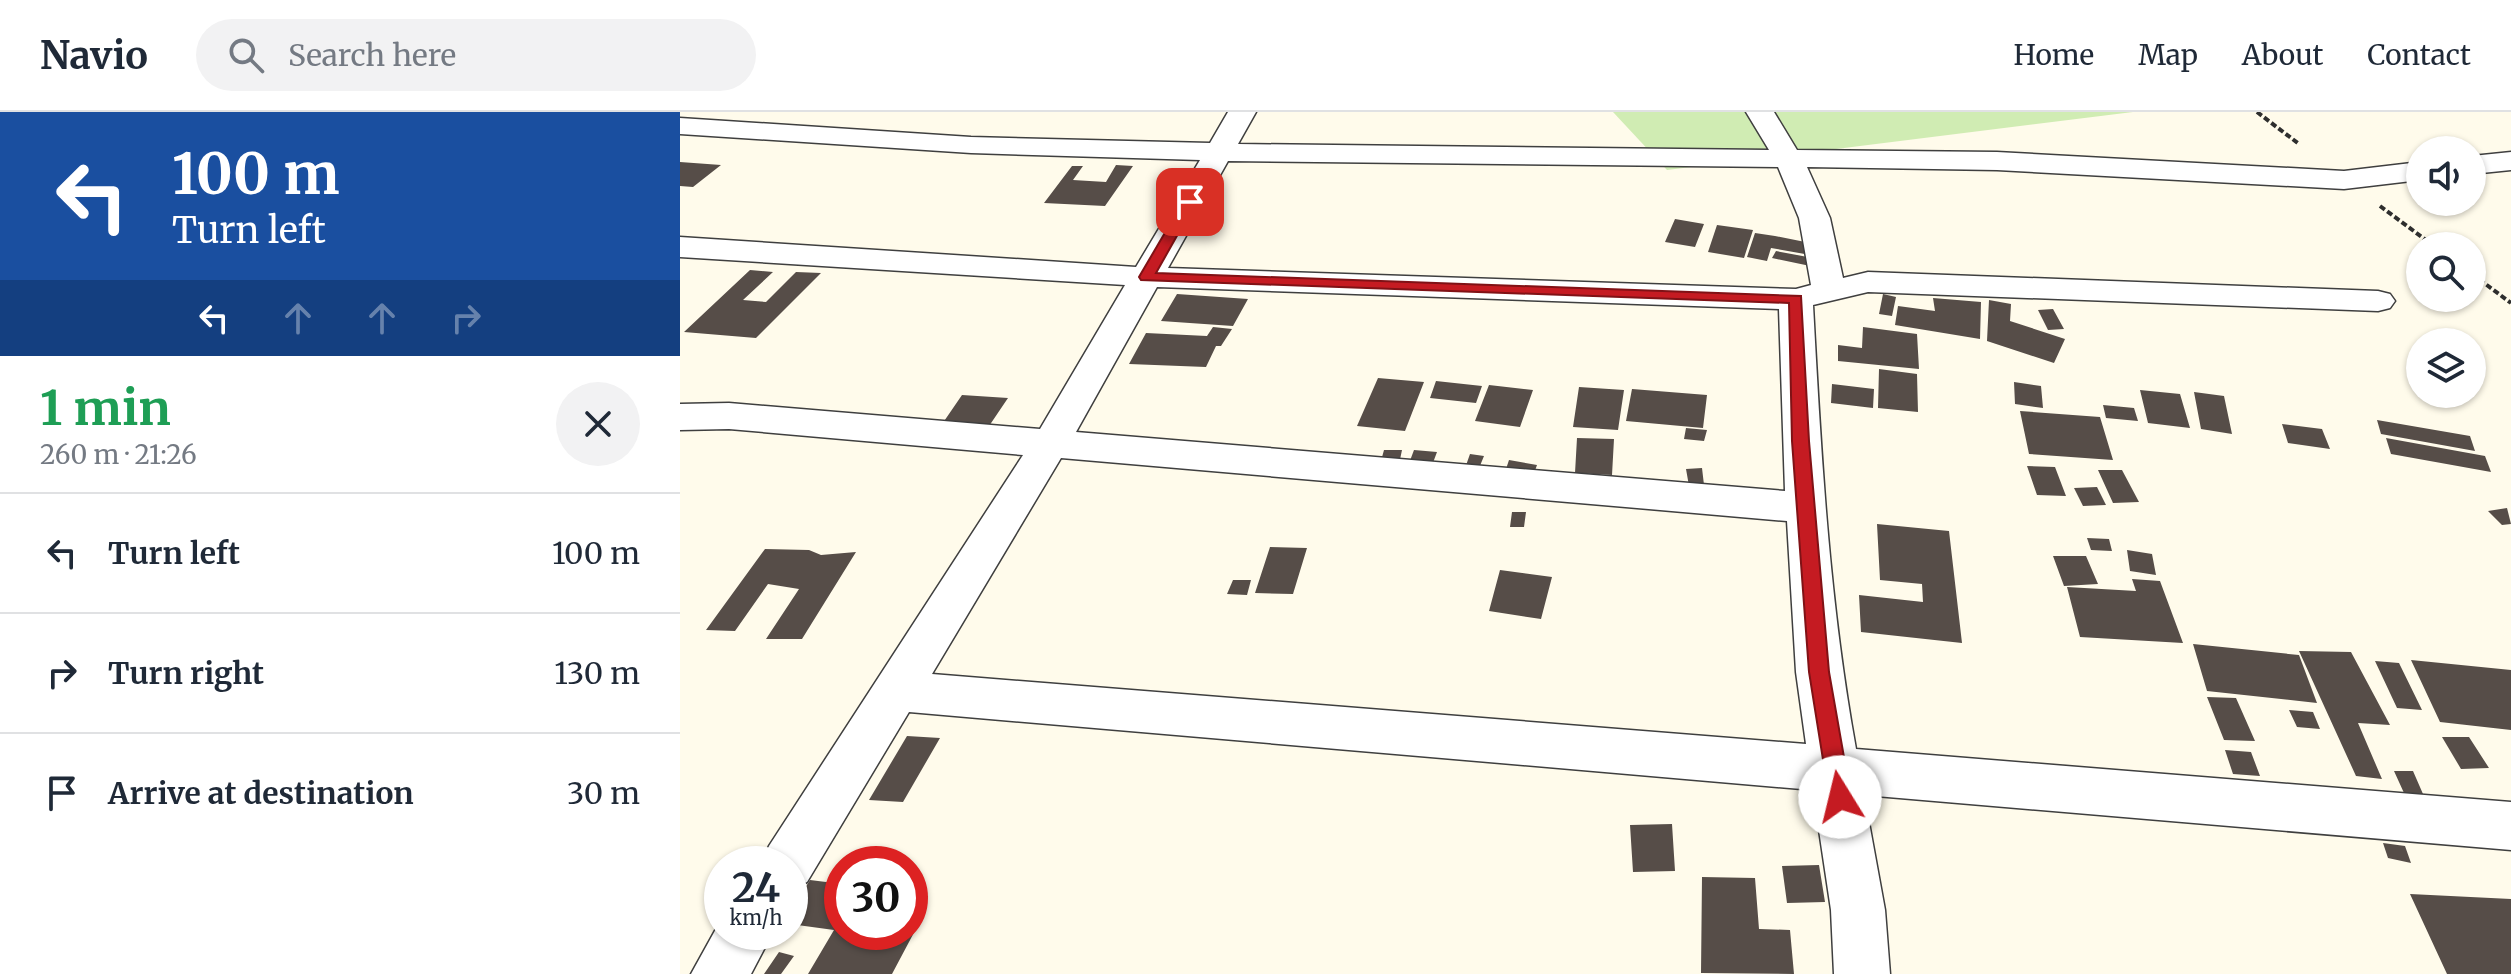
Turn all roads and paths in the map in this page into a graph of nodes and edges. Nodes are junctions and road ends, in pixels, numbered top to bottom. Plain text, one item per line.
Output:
1 (1242, 112) edge
2 (1760, 112) edge
3 (685, 123) edge
4 (1219, 152) junction
5 (1790, 159) junction
6 (2511, 161) edge
7 (2486, 164) edge
8 (2406, 173) edge
9 (680, 247) edge
10 (1146, 277) junction
11 (2486, 284) edge
12 (1812, 295) junction
13 (2378, 301) dead end
14 (2511, 303) edge
15 (680, 417) edge
16 (1049, 446) junction
17 (1809, 508) junction
18 (896, 691) junction
19 (1835, 769) junction
20 (2511, 826) edge
21 (799, 846) edge
22 (734, 950) edge
23 (719, 974) edge
24 (1862, 974) edge

1 - 4 street
2 - 5 street
3 - 4 street
4 - 5 street
4 - 10 street
5 - 8 street
5 - 12 street
6 - 7 street
9 - 10 street
10 - 12 street
10 - 16 street
11 - 14 path
12 - 13 street
12 - 17 street
15 - 16 street
16 - 17 street
16 - 18 street
17 - 19 street
18 - 19 street
18 - 21 street
19 - 20 street
19 - 24 street
22 - 23 street

